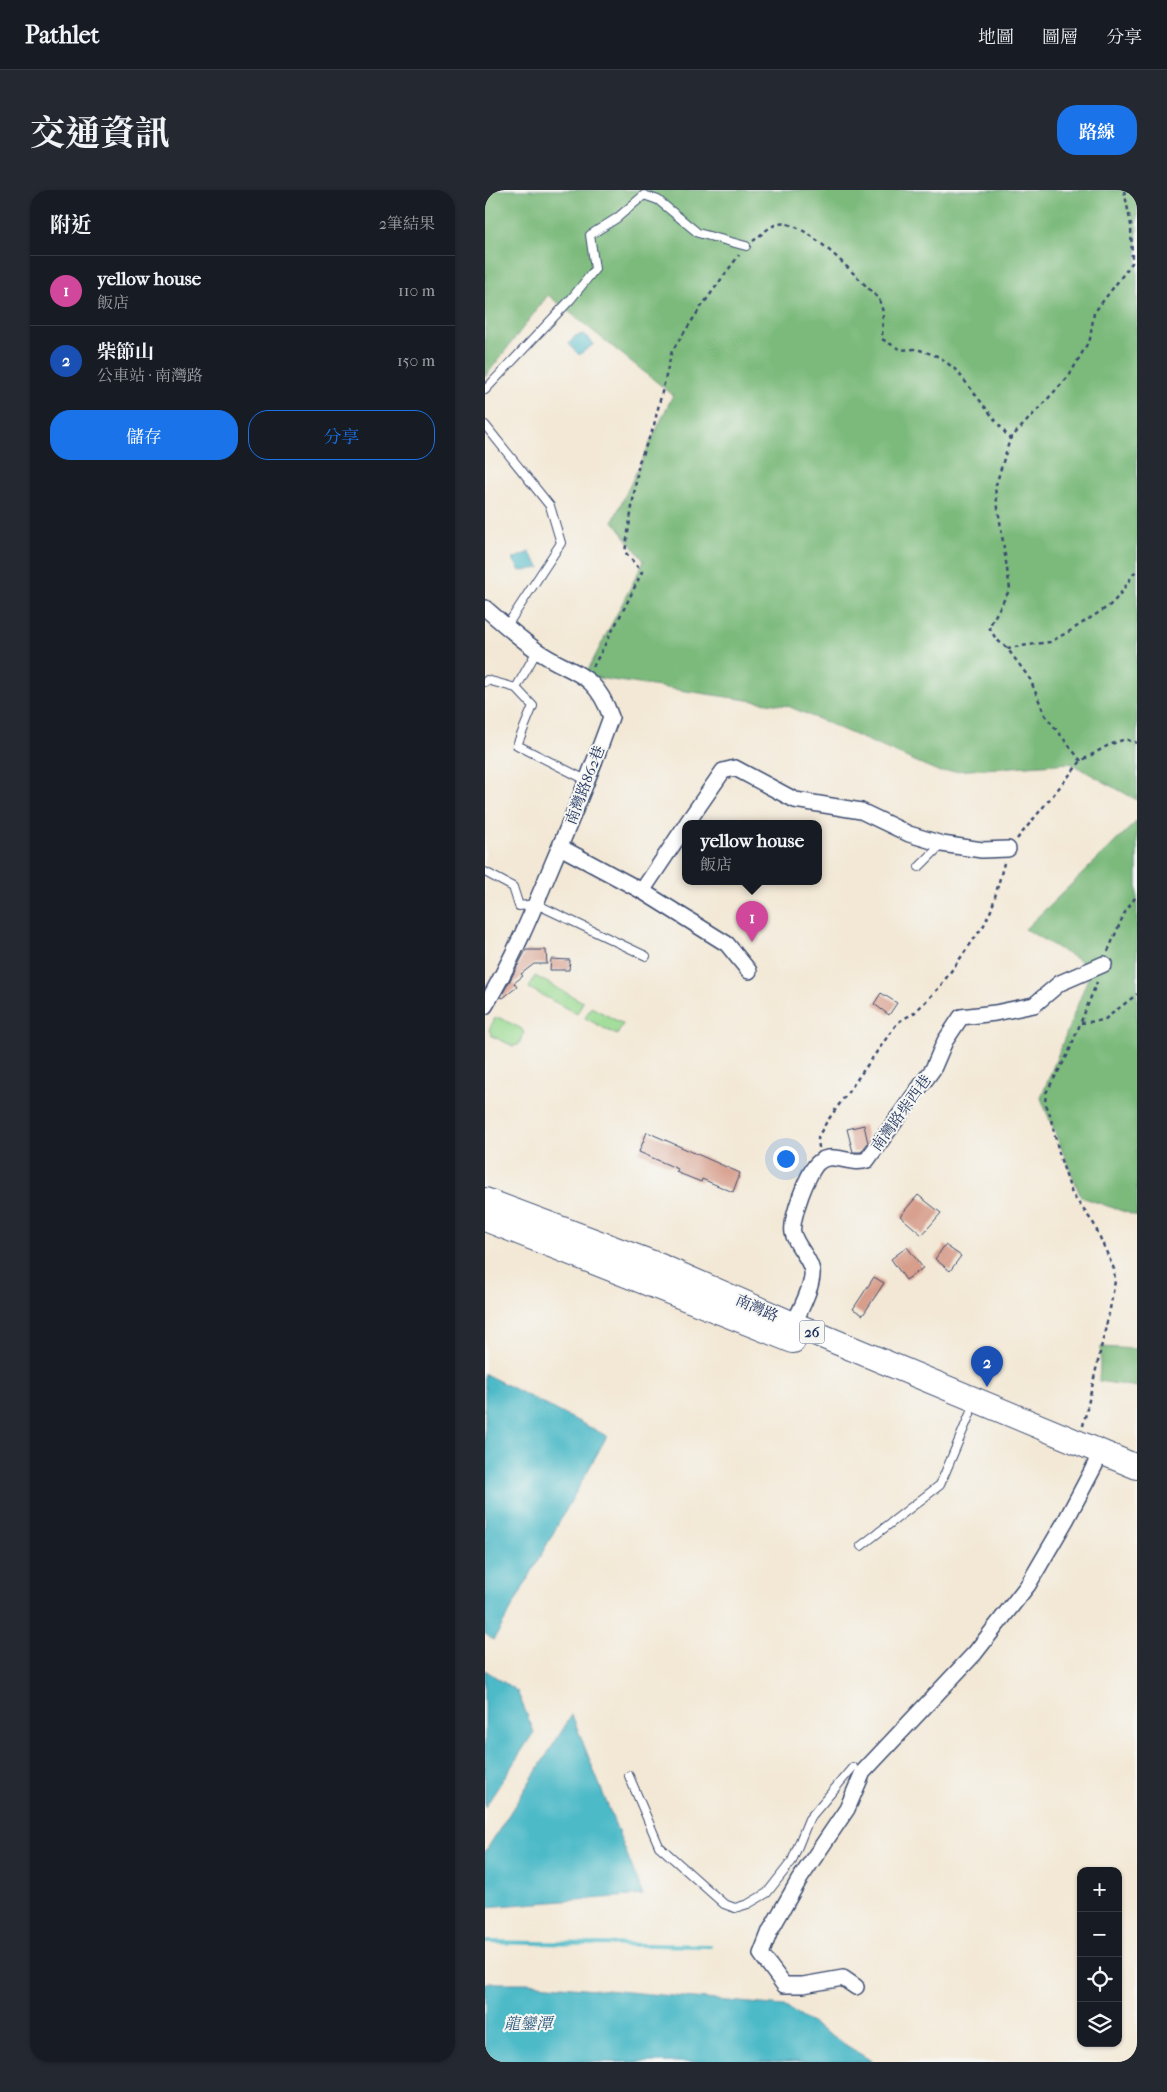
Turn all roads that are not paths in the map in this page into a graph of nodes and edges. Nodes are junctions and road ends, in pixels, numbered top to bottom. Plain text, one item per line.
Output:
1 (746, 246) road end
2 (485, 390) edge
3 (485, 425) edge
4 (485, 608) edge
5 (507, 627) junction
6 (537, 651) junction
7 (485, 682) edge
8 (516, 688) junction
9 (588, 781) junction
10 (689, 820) edge
11 (682, 830) edge
12 (942, 844) junction
13 (560, 847) junction
14 (1009, 848) road end
15 (919, 868) dead end
16 (485, 872) edge
17 (642, 890) junction
18 (536, 904) junction
19 (646, 956) dead end
20 (1104, 964) road end
21 (749, 971) dead end
22 (485, 1006) edge
23 (485, 1200) edge
24 (485, 1219) edge
25 (790, 1331) junction
26 (971, 1414) junction
27 (1091, 1453) junction
28 (1137, 1467) edge
29 (1137, 1482) edge
30 (861, 1546) dead end
31 (853, 1767) dead end
32 (629, 1776) dead end
33 (856, 1987) dead end

1 - 2 lane
3 - 5 lane
4 - 5 street, 南灣路862巷
5 - 6 street, 南灣路862巷
6 - 8 lane
6 - 9 street, 南灣路862巷
7 - 8 lane
8 - 9 lane
9 - 13 street, 南灣路862巷
10 - 12 street
11 - 17 street
12 - 14 street
12 - 15 lane
13 - 17 street
13 - 18 street, 南灣路862巷
16 - 18 lane
17 - 21 street
18 - 19 lane
18 - 22 street, 南灣路862巷
20 - 25 street, 南灣路柴西巷
23 - 25 main road, 南灣路 / 26
24 - 25 main road, 南灣路 / 26
25 - 26 main road, 南灣路 / 26
25 - 27 main road, 南灣路 / 26
26 - 27 main road, 南灣路 / 26
26 - 30 lane
27 - 28 main road, 南灣路 / 26
27 - 29 main road, 南灣路 / 26
27 - 33 street
31 - 32 lane

